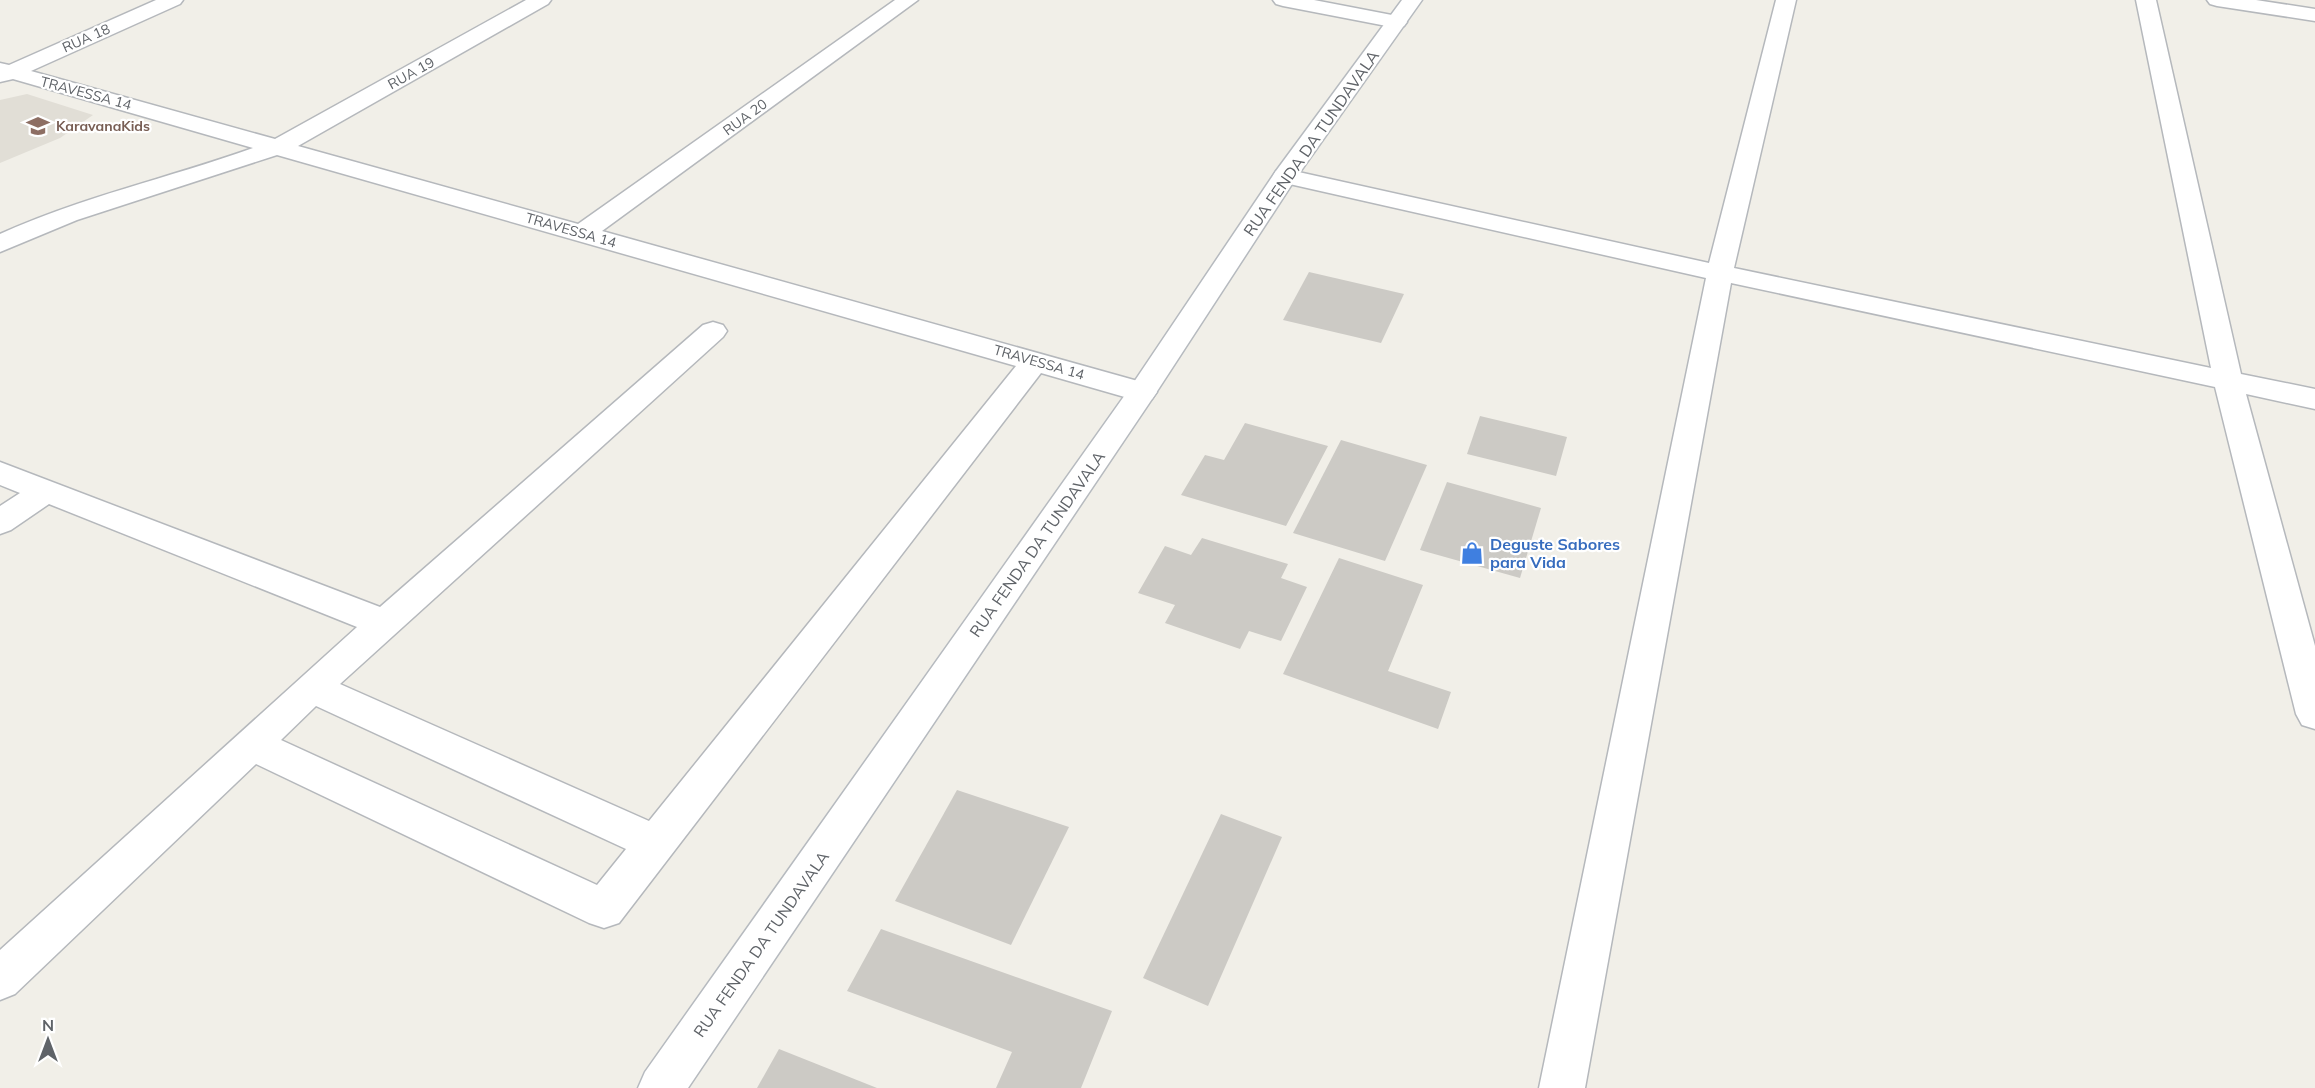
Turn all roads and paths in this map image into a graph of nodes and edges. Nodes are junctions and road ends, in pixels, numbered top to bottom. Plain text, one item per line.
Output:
1 (172, 0) edge
2 (541, 0) edge
3 (908, 0) edge
4 (1283, 0) edge
5 (1786, 0) edge
6 (2146, 0) edge
7 (2217, 0) edge
8 (1404, 11) edge
9 (2315, 15) edge
10 (3, 73) edge
11 (280, 146) junction
12 (1286, 176) junction
13 (581, 234) junction
14 (0, 244) edge
15 (1720, 273) junction
16 (713, 331) dead end
17 (1035, 361) junction
18 (2228, 380) junction
19 (1142, 392) junction
20 (2315, 399) edge
21 (0, 473) edge
22 (46, 490) junction
23 (0, 522) edge
24 (384, 623) junction
25 (312, 688) junction
26 (2315, 714) edge
27 (251, 744) junction
28 (657, 844) junction
29 (0, 979) edge
30 (661, 1088) edge
31 (1562, 1088) edge

1 - 10 street, RUA 18
2 - 11 street, RUA 19
3 - 13 street, RUA 20
4 - 8 street
5 - 15 street
6 - 18 street
7 - 9 street
8 - 12 street, RUA FENDA DA TUNDAVALA
10 - 11 street, TRAVESSA 14
11 - 13 street, TRAVESSA 14
11 - 14 street, RUA 19
12 - 15 street
12 - 19 street, RUA FENDA DA TUNDAVALA
13 - 17 street, TRAVESSA 14
15 - 18 street
15 - 31 street
16 - 24 street
17 - 19 street, TRAVESSA 14
17 - 28 street
18 - 20 street
18 - 26 street
19 - 30 street, RUA FENDA DA TUNDAVALA
21 - 22 street
22 - 23 street
22 - 24 street
24 - 25 street
25 - 27 street
25 - 28 street
27 - 28 street
27 - 29 street

